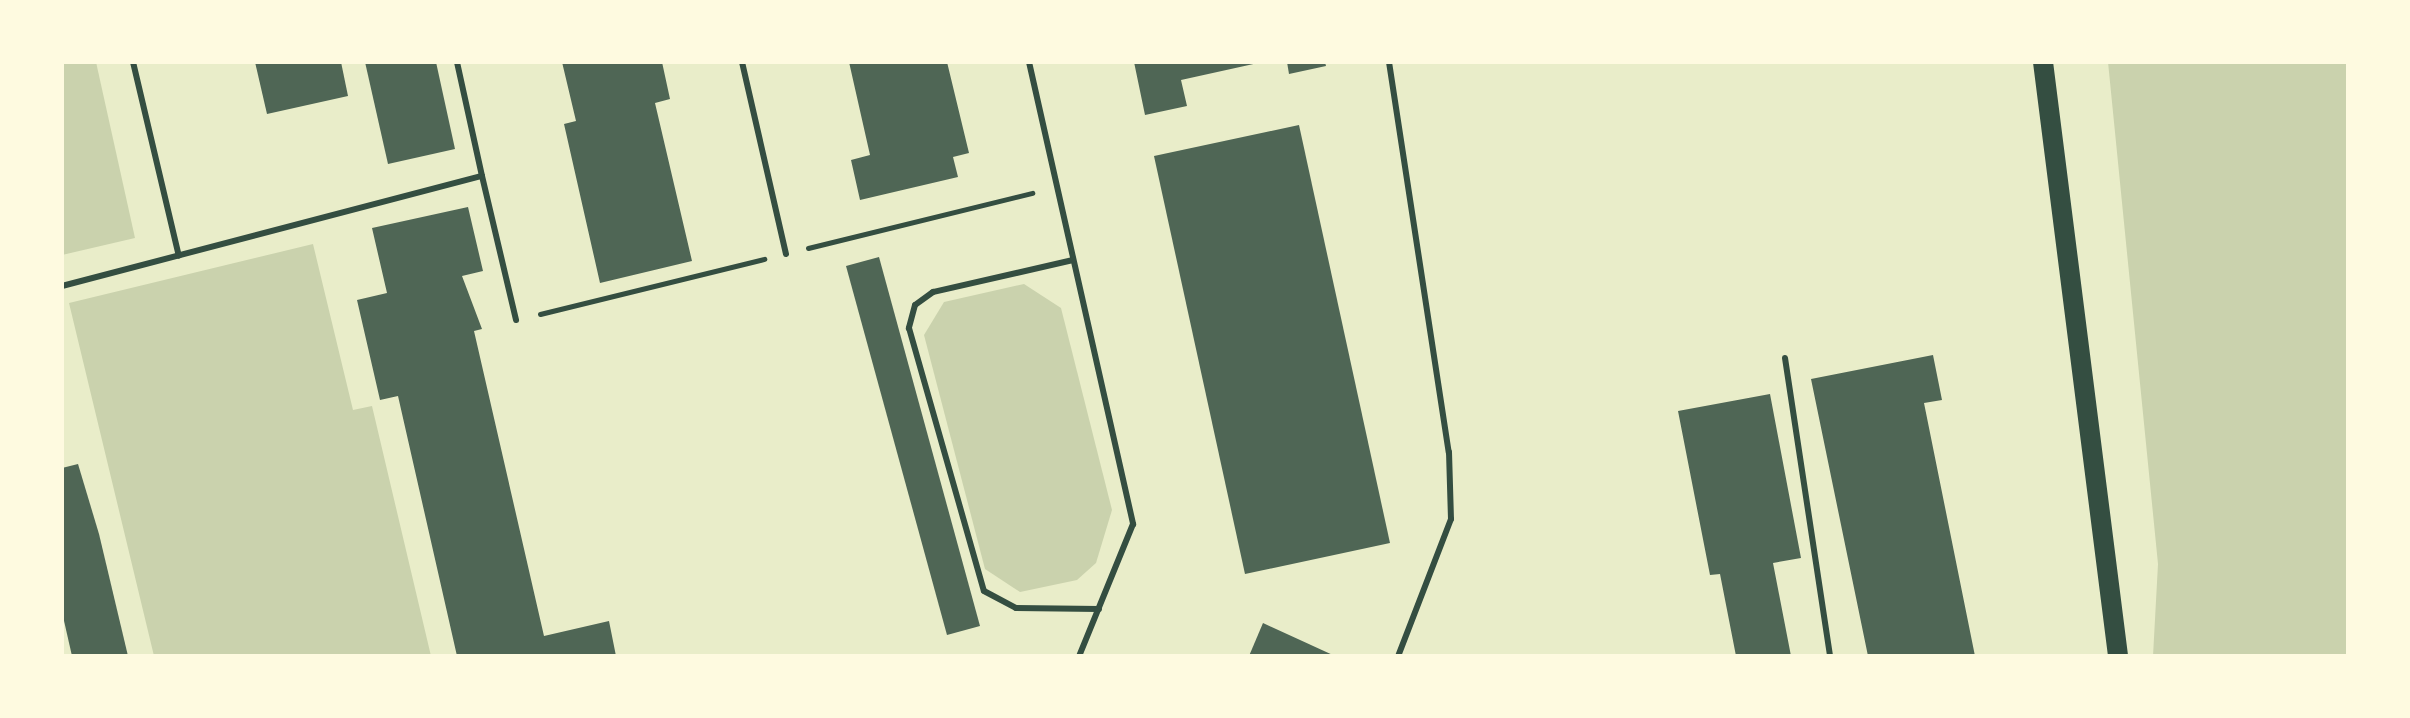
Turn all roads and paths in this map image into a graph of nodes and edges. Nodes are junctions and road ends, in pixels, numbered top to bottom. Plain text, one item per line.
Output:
1 (133, 62) edge
2 (457, 62) edge
3 (742, 62) edge
4 (1029, 62) edge
5 (1389, 62) edge
6 (2043, 62) edge
7 (482, 176) junction
8 (786, 254) dead end
9 (179, 256) junction
10 (1073, 260) junction
11 (62, 286) edge
12 (516, 320) dead end
13 (1785, 358) dead end
14 (1099, 609) junction
15 (1079, 656) edge
16 (1398, 656) edge
17 (1830, 656) edge
18 (2118, 656) edge

1 - 9 lane
2 - 7 lane
3 - 8 lane
4 - 10 lane
5 - 16 lane
6 - 18 main road
7 - 9 lane
7 - 12 lane
9 - 11 lane
10 - 14 lane
10 - 14 lane
13 - 17 lane
14 - 15 lane

